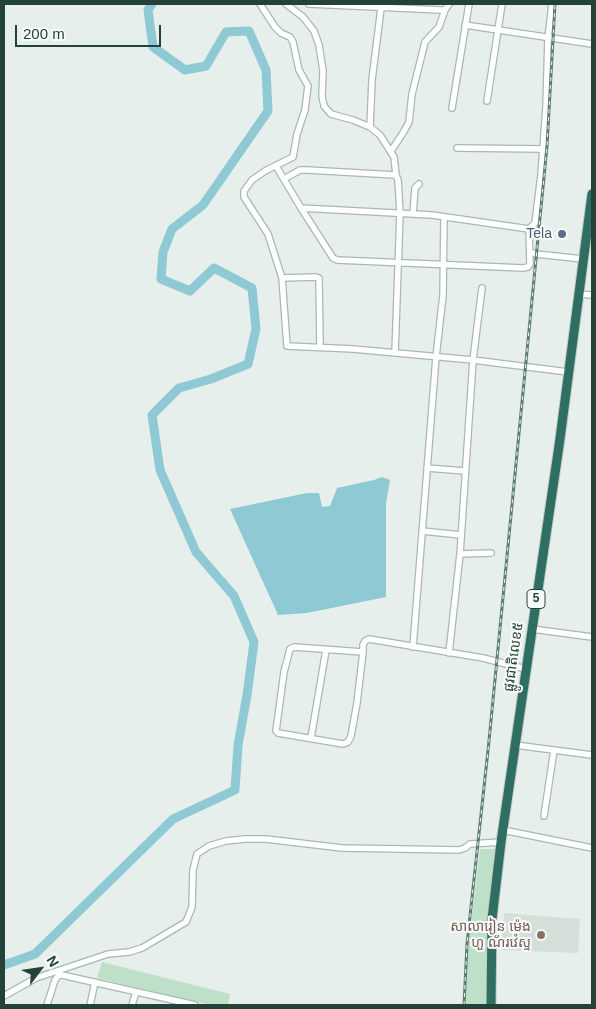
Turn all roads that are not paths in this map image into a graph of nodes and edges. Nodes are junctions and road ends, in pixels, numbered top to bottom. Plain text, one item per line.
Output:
1 (260, 4) edge
2 (286, 4) edge
3 (309, 4) edge
4 (449, 4) edge
5 (469, 4) edge
6 (502, 4) edge
7 (552, 4) edge
8 (381, 8) junction
9 (445, 10) junction
10 (466, 25) junction
11 (498, 31) junction
12 (548, 38) junction
13 (592, 44) edge
14 (487, 101) dead end
15 (452, 108) dead end
16 (370, 127) junction
17 (456, 148) dead end
18 (544, 149) junction
19 (391, 151) junction
20 (276, 166) junction
21 (396, 176) junction
22 (284, 179) junction
23 (419, 184) dead end
24 (592, 194) edge
25 (301, 208) junction
26 (400, 213) junction
27 (413, 214) junction
28 (444, 217) junction
29 (529, 229) junction
30 (530, 252) junction
31 (583, 259) junction
32 (398, 263) junction
33 (444, 264) junction
34 (282, 278) junction
35 (482, 288) dead end
36 (578, 294) junction
37 (592, 295) edge
38 (320, 347) junction
39 (395, 353) junction
40 (436, 357) junction
41 (473, 360) junction
42 (568, 372) junction
43 (427, 468) junction
44 (465, 470) junction
45 (422, 531) junction
46 (461, 535) junction
47 (491, 552) dead end
48 (460, 554) junction
49 (532, 629) junction
50 (592, 637) edge
51 (413, 646) junction
52 (326, 650) junction
53 (363, 652) junction
54 (450, 653) junction
55 (526, 669) junction
56 (310, 738) junction
57 (516, 745) junction
58 (554, 750) junction
59 (592, 755) edge
60 (544, 816) dead end
61 (504, 830) junction
62 (501, 842) junction
63 (592, 848) edge
64 (95, 982) junction
65 (136, 992) junction
66 (4, 996) edge
67 (47, 1005) edge
68 (90, 1005) edge
69 (132, 1005) edge
70 (194, 1005) edge
71 (491, 1005) edge

1 - 20 street
2 - 16 street
3 - 8 street
4 - 9 street
5 - 10 street
6 - 11 street
7 - 12 street
8 - 9 street
8 - 16 street
9 - 19 street
10 - 11 street
10 - 15 street
11 - 12 street
11 - 14 street
12 - 13 street
12 - 18 street
16 - 19 street
17 - 18 street
18 - 29 street
19 - 21 street
20 - 22 street
20 - 34 street
21 - 22 street
21 - 26 street
22 - 25 street
23 - 27 street
24 - 31 highway, ផ្លូវជាតិលេខ៥ / 5
25 - 26 street
25 - 32 street
26 - 27 street
26 - 32 street
27 - 28 street
28 - 29 street
28 - 33 street
29 - 30 street
30 - 31 street
30 - 33 street
31 - 36 highway, ផ្លូវជាតិលេខ៥ / 5
32 - 33 street
32 - 39 street
33 - 40 street
34 - 38 street
34 - 38 street
35 - 41 street
36 - 37 street
36 - 42 highway, ផ្លូវជាតិលេខ៥ / 5
38 - 39 street
39 - 40 street
40 - 41 street
40 - 43 street
41 - 42 street
41 - 44 street
42 - 49 highway, ផ្លូវជាតិលេខ៥ / 5
43 - 44 street
43 - 45 street
44 - 46 street
45 - 46 street
45 - 51 street
46 - 48 street
47 - 48 street
48 - 54 street
49 - 50 street
49 - 55 highway, ផ្លូវជាតិលេខ៥ / 5
51 - 53 street
51 - 54 street
52 - 53 street
52 - 56 street
52 - 56 street
53 - 56 street
54 - 55 street
55 - 57 highway, ផ្លូវជាតិលេខ៥ / 5
57 - 58 street
57 - 61 highway, ផ្លូវជាតិលេខ៥ / 5
58 - 59 street
58 - 60 street
61 - 62 highway, ផ្លូវជាតិលេខ៥ / 5
61 - 63 street
62 - 66 street
62 - 71 highway, ផ្លូវជាតិលេខ៥ / 5
64 - 65 street
64 - 67 street
64 - 68 street
65 - 69 street
65 - 70 street

